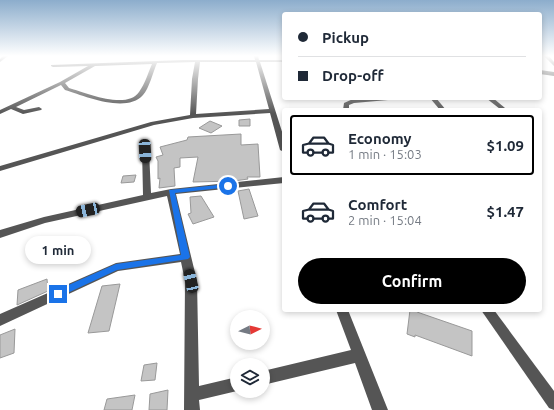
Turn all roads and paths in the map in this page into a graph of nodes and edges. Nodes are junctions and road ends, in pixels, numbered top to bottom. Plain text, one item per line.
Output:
1 (75, 75) edge
2 (149, 75) edge
3 (196, 75) edge
4 (262, 75) edge
5 (62, 83) junction
6 (365, 100) edge
7 (435, 100) edge
8 (492, 100) edge
9 (10, 107) junction
10 (346, 108) edge
11 (441, 108) edge
12 (502, 108) dead end
13 (38, 109) dead end
14 (272, 111) junction
15 (0, 112) edge
16 (193, 116) junction
17 (282, 144) edge
18 (145, 151) dead end
19 (0, 169) edge
20 (282, 180) edge
21 (171, 192) junction
22 (147, 197) junction
23 (0, 234) edge
24 (186, 257) junction
25 (343, 312) edge
26 (488, 312) edge
27 (0, 320) edge
28 (360, 355) junction
29 (270, 376) edge
30 (230, 387) edge
31 (192, 403) edge
32 (554, 403) edge
33 (380, 410) edge

1 - 5 street
2 - 5 street
3 - 16 street
4 - 14 street
5 - 9 street
6 - 10 street
7 - 11 street
8 - 12 street
9 - 13 street
9 - 15 street
14 - 16 street
14 - 17 street
16 - 19 street
18 - 22 street
20 - 21 street
21 - 22 street
21 - 24 street
22 - 23 street
24 - 27 street
24 - 31 street
25 - 28 street
26 - 32 street
28 - 29 street
28 - 33 street
30 - 31 street

